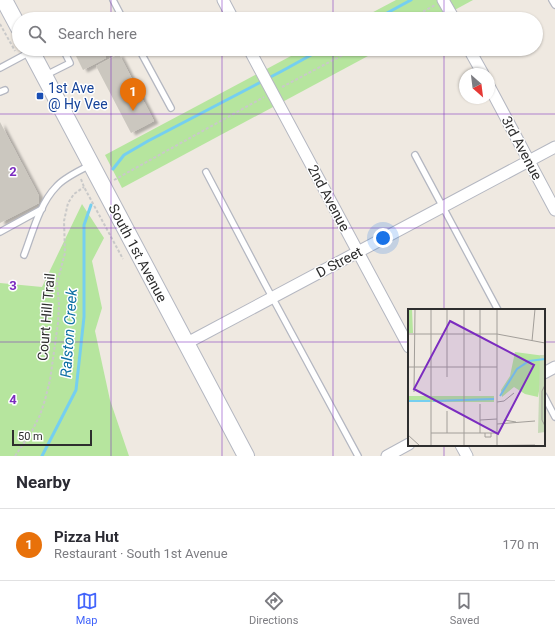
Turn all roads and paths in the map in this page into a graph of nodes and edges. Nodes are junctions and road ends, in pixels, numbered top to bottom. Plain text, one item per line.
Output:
1 (113, 0) edge
2 (223, 0) edge
3 (444, 0) edge
4 (552, 0) edge
5 (6, 1) edge
6 (555, 5) edge
7 (119, 12) edge
8 (229, 12) edge
9 (423, 12) edge
10 (450, 12) edge
11 (12, 13) edge
12 (20, 56) edge
13 (33, 56) edge
14 (66, 56) edge
15 (143, 56) edge
16 (253, 56) edge
17 (340, 56) edge
18 (474, 56) edge
19 (0, 68) edge
20 (480, 68) edge
21 (44, 76) junction
22 (272, 90) junction
23 (495, 97) edge
24 (171, 108) dead end
25 (555, 147) edge
26 (415, 155) dead end
27 (529, 160) junction
28 (91, 165) junction
29 (206, 172) dead end
30 (110, 182) dead end
31 (443, 206) junction
32 (42, 209) junction
33 (555, 210) edge
34 (0, 232) edge
35 (358, 253) junction
36 (24, 255) dead end
37 (123, 259) dead end
38 (273, 298) junction
39 (497, 309) edge
40 (187, 343) junction
41 (408, 345) edge
42 (555, 367) edge
43 (545, 372) edge
44 (545, 398) edge
45 (555, 417) edge
46 (408, 445) edge
47 (462, 446) edge
48 (15, 456) edge
49 (246, 456) edge
50 (358, 456) edge
51 (387, 456) edge
52 (467, 456) edge

1 - 7 lane
2 - 8 street
3 - 9 path
3 - 10 street
4 - 6 lane
5 - 11 main road
12 - 19 lane
13 - 21 main road, South 1st Avenue
14 - 21 lane
15 - 24 lane
16 - 22 street, 2nd Avenue
17 - 22 path
18 - 20 street
21 - 28 main road, South 1st Avenue
22 - 30 path
22 - 35 street, 2nd Avenue
23 - 27 street, 3rd Avenue
25 - 27 street, D Street
26 - 31 lane
27 - 31 street, D Street
27 - 33 street, 3rd Avenue
28 - 32 lane
28 - 40 main road, South 1st Avenue
29 - 38 lane
31 - 35 street, D Street
31 - 39 lane
32 - 34 lane
32 - 36 lane
35 - 38 street, D Street
35 - 41 street, 2nd Avenue
37 - 48 path, Court Hill Trail
38 - 40 street, D Street
38 - 50 lane
40 - 49 main road, South 1st Avenue
42 - 43 street
44 - 45 lane
46 - 51 street
47 - 52 street

